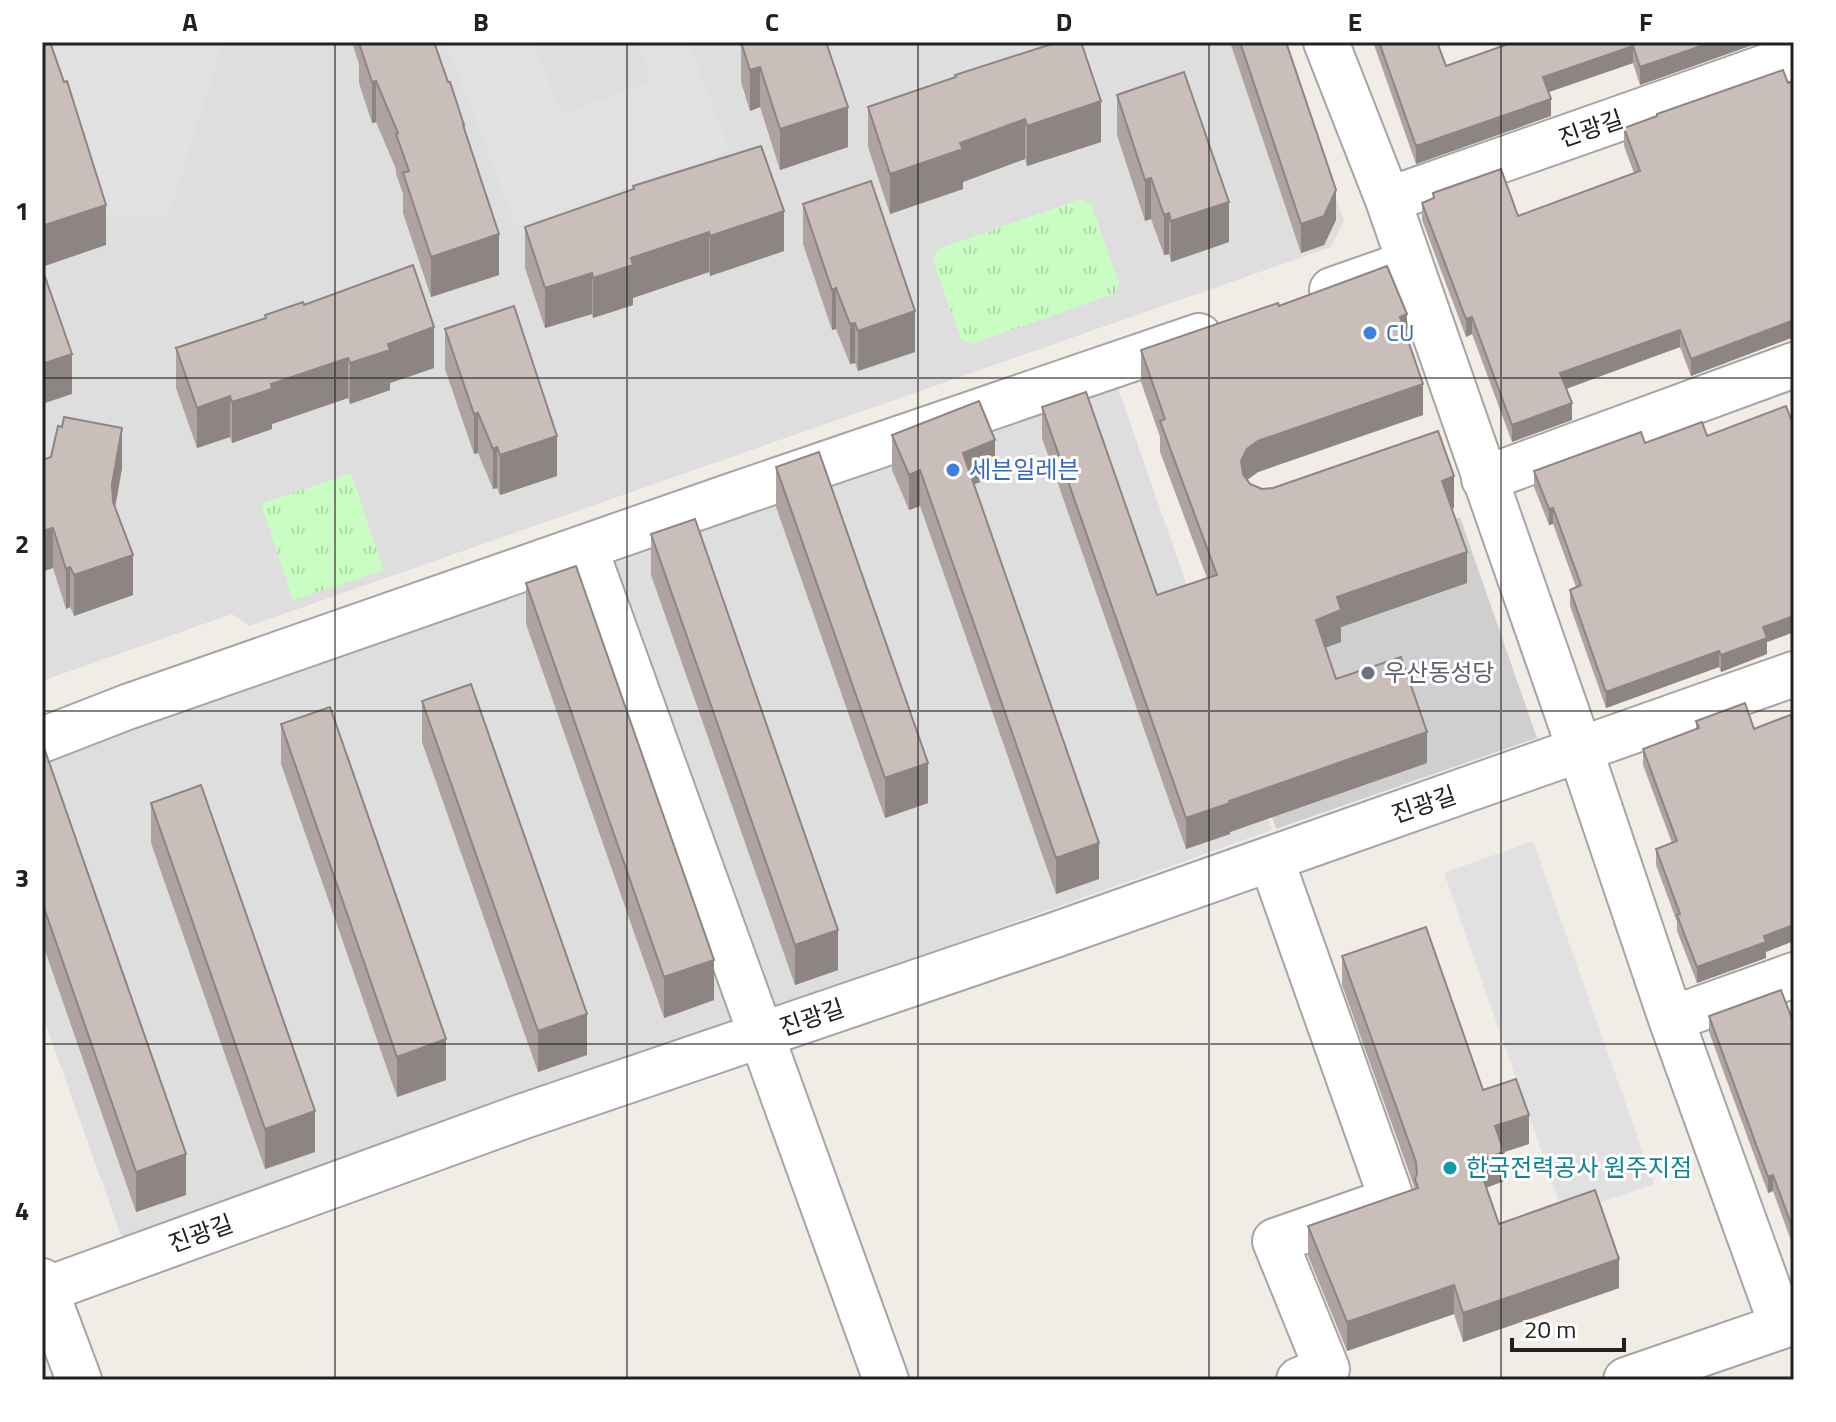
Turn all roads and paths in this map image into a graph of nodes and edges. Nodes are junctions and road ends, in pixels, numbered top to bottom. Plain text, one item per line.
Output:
1 (1326, 42) edge
2 (1794, 57) edge
3 (1388, 200) junction
4 (1409, 263) junction
5 (1293, 303) edge
6 (1236, 323) edge
7 (1794, 365) edge
8 (1468, 426) junction
9 (1425, 441) edge
10 (1484, 479) junction
11 (585, 548) junction
12 (1794, 674) edge
13 (42, 740) edge
14 (1580, 750) junction
15 (1271, 859) junction
16 (1794, 975) edge
17 (1671, 1019) junction
18 (761, 1036) junction
19 (44, 1286) edge
20 (1788, 1324) edge
21 (1634, 1379) edge
22 (79, 1380) edge
23 (886, 1380) edge
24 (1299, 1380) edge

1 - 3 street
2 - 3 street, 진광길
3 - 4 street
4 - 5 street
4 - 8 street
6 - 11 street
7 - 10 street
8 - 9 street
8 - 10 street
10 - 14 street
11 - 13 street
11 - 18 street
12 - 14 street, 진광길
14 - 15 street, 진광길
14 - 17 street
15 - 18 street, 진광길
15 - 24 street
16 - 17 street
17 - 20 street
18 - 19 street, 진광길
18 - 23 street
19 - 22 street
20 - 21 street

